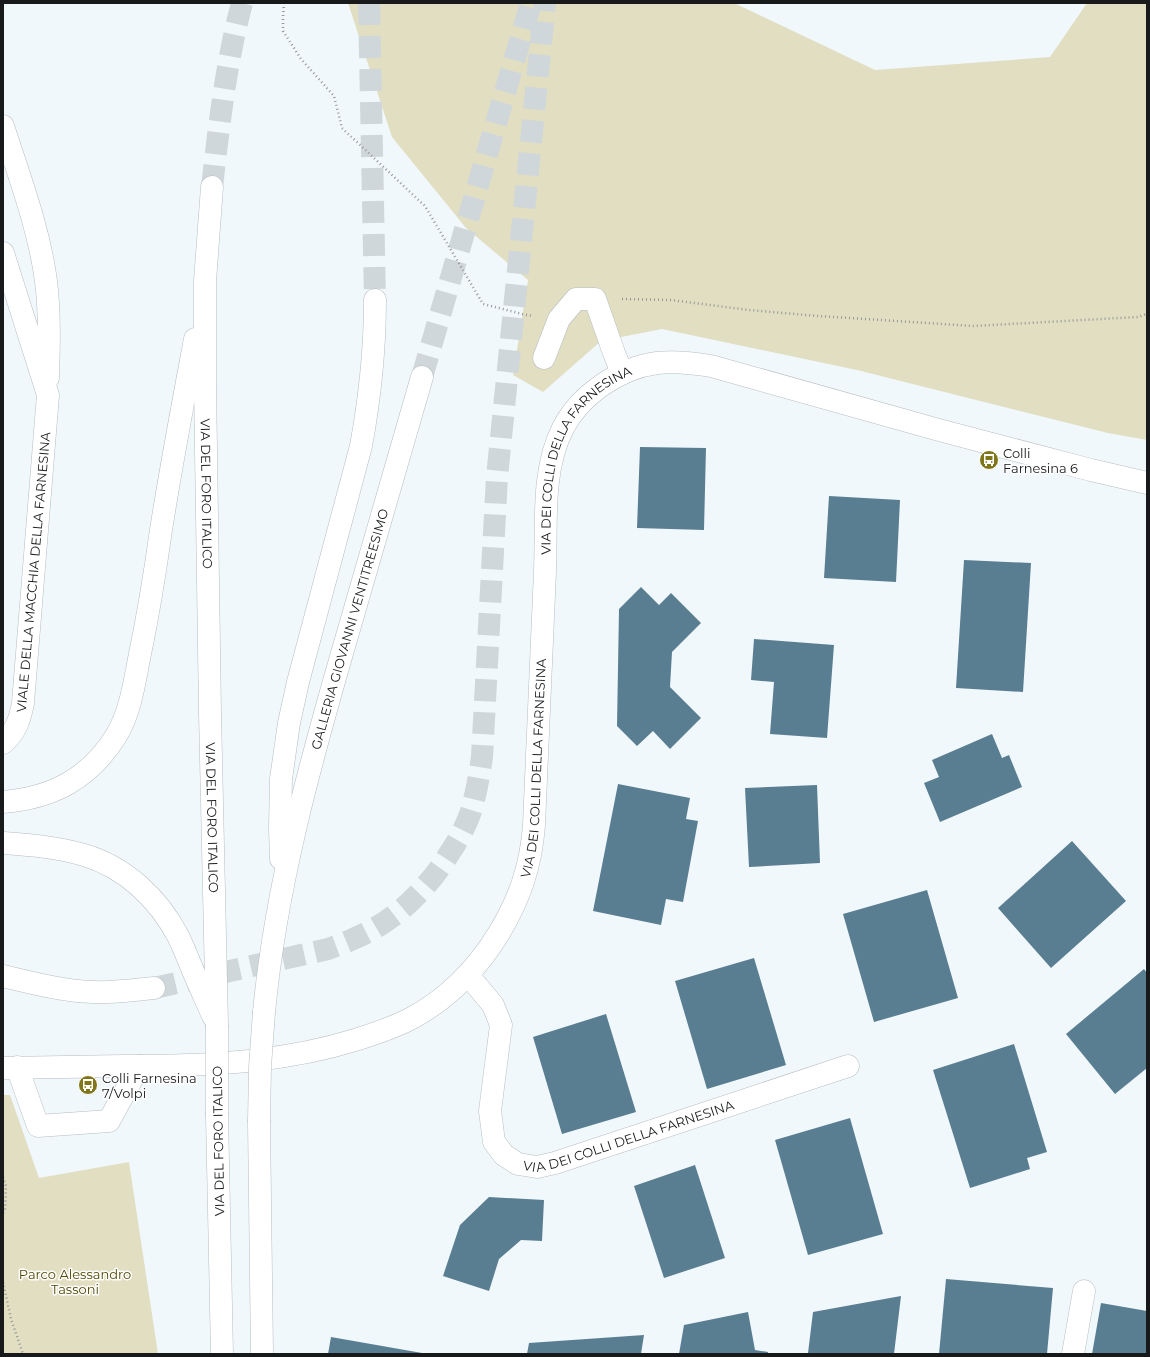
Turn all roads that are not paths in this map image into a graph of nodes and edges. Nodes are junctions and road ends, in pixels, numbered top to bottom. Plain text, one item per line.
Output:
1 (3, 126) edge
2 (212, 187) tunnel mouth
3 (3, 253) edge
4 (205, 281) junction
5 (375, 300) tunnel mouth
6 (544, 358) dead end
7 (622, 373) junction
8 (422, 377) tunnel mouth
9 (48, 395) junction
10 (1147, 483) edge
11 (3, 743) edge
12 (3, 802) edge
13 (3, 844) edge
14 (283, 882) junction
15 (468, 975) junction
16 (3, 976) edge
17 (154, 988) tunnel mouth
18 (217, 1025) junction
19 (139, 1066) junction
20 (848, 1066) dead end
21 (10, 1067) edge
22 (1084, 1291) dead end
23 (222, 1354) edge
24 (262, 1354) edge
25 (1074, 1354) edge

1 - 9 main road, VIALE DELLA MACCHIA DELLA FARNESINA
2 - 4 main road
3 - 9 main road, VIALE DELLA MACCHIA DELLA FARNESINA
4 - 12 main road
4 - 18 main road, VIA DEL FORO ITALICO
5 - 14 main road
6 - 7 main road
7 - 10 main road, VIA DEI COLLI DELLA FARNESINA
7 - 15 main road, VIA DEI COLLI DELLA FARNESINA
8 - 14 main road, GALLERIA GIOVANNI VENTITREESIMO
9 - 11 main road, VIALE DELLA MACCHIA DELLA FARNESINA
13 - 18 main road
14 - 24 main road, bridge
15 - 19 main road, VIA DEI COLLI DELLA FARNESINA
15 - 20 main road, VIA DEI COLLI DELLA FARNESINA
16 - 17 main road
18 - 23 main road, VIA DEL FORO ITALICO, bridge
19 - 21 main road, VIA DEI COLLI DELLA FARNESINA
19 - 21 main road
22 - 25 main road

